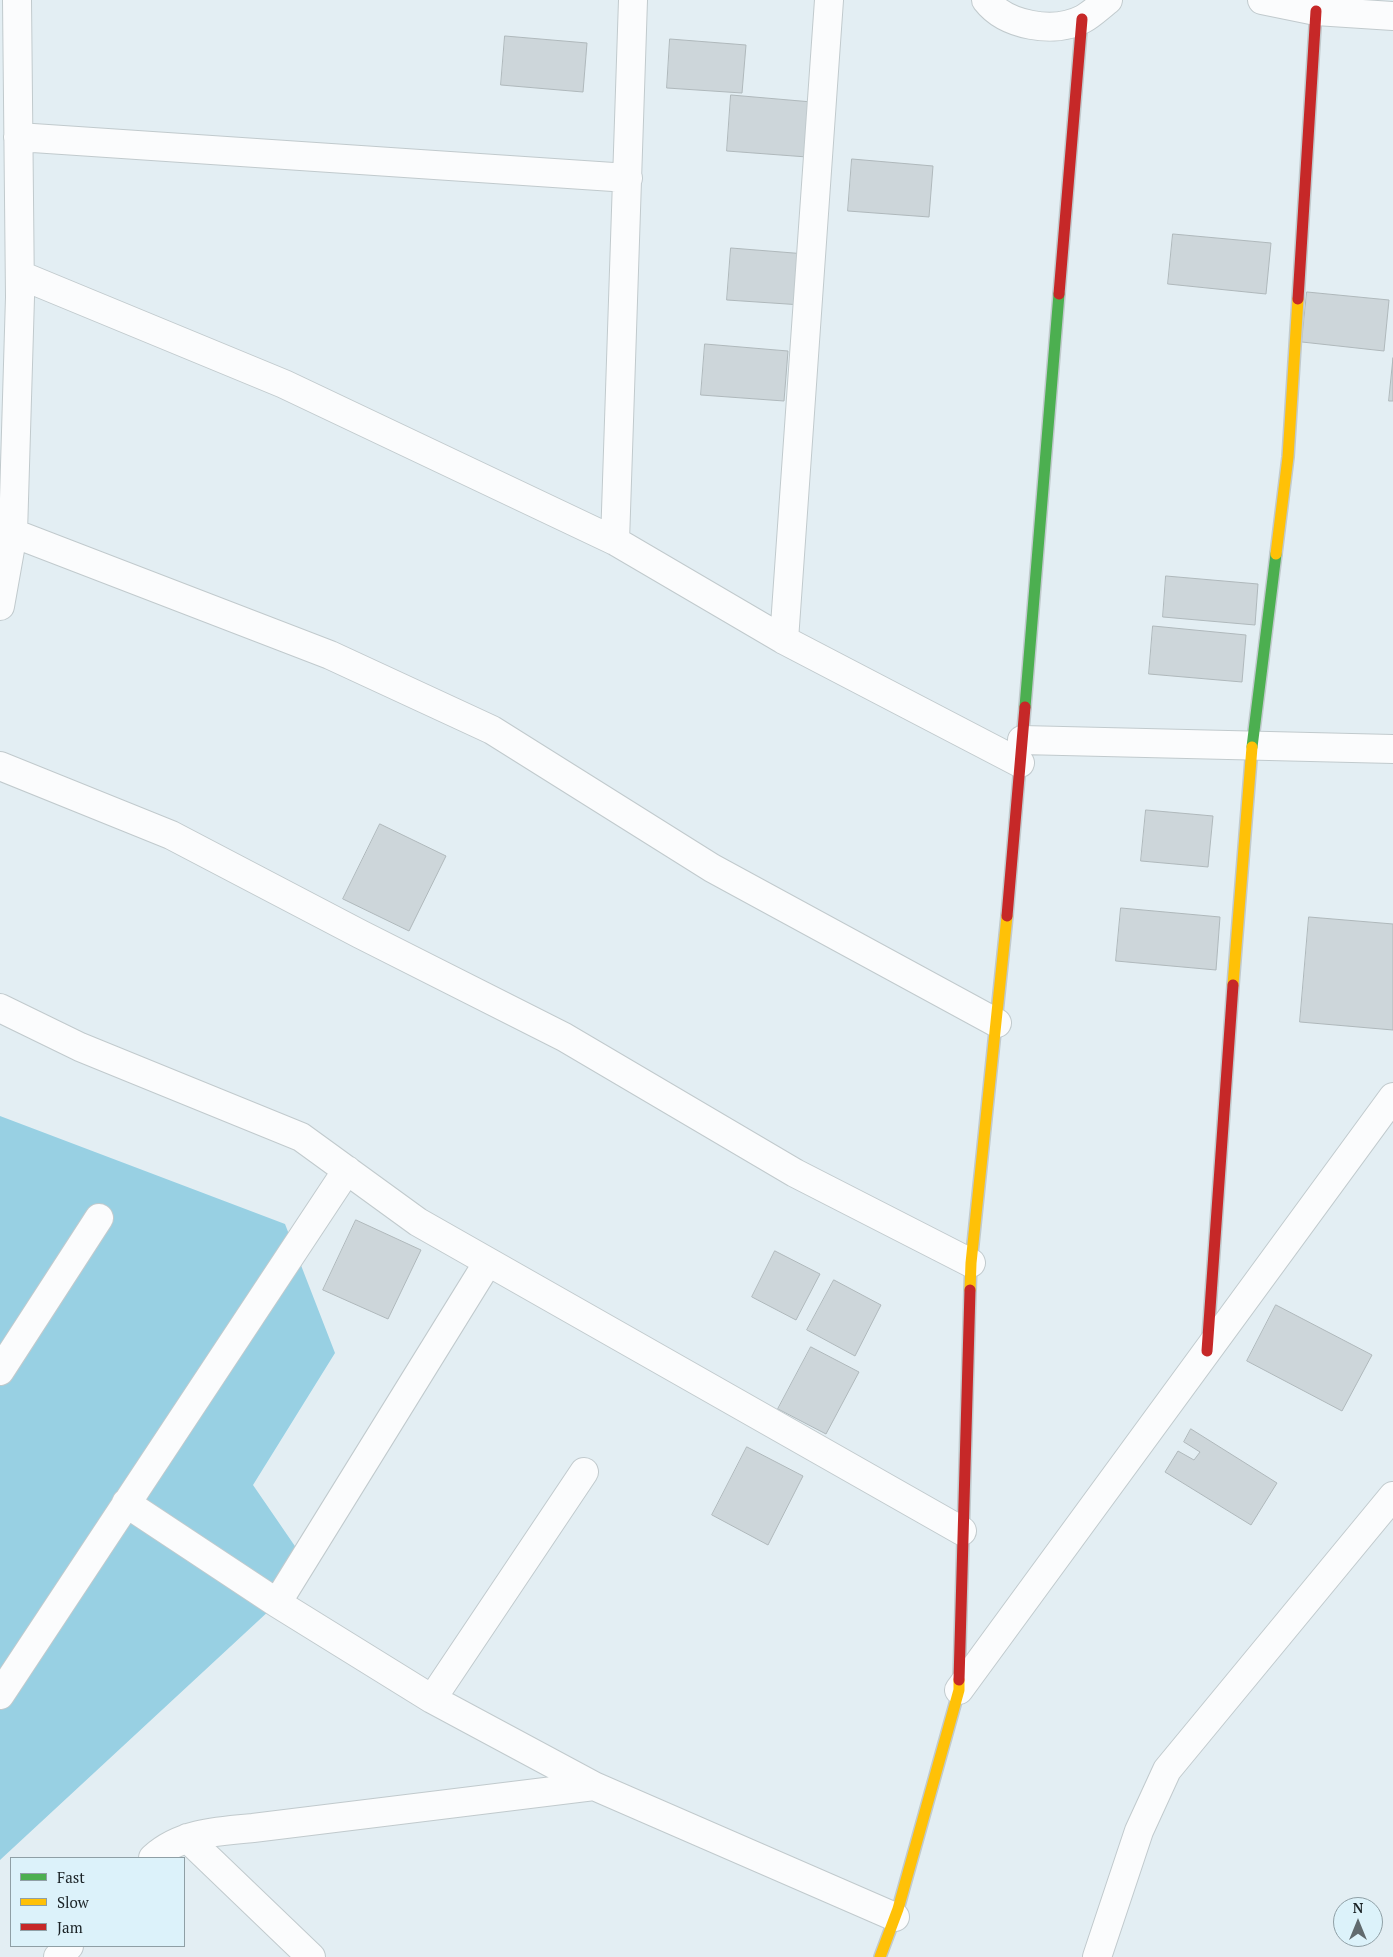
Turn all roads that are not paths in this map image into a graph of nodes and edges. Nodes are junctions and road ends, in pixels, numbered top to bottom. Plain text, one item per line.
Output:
1 (17, 0) edge
2 (634, 0) edge
3 (829, 0) edge
4 (986, 0) edge
5 (1108, 0) edge
6 (1262, 0) edge
7 (1316, 11) junction
8 (1393, 16) edge
9 (1082, 19) junction
10 (18, 137) junction
11 (628, 178) junction
12 (20, 275) junction
13 (13, 533) junction
14 (615, 541) junction
15 (0, 606) edge
16 (784, 640) junction
17 (1252, 746) junction
18 (1393, 749) edge
19 (1021, 752) junction
20 (0, 766) edge
21 (0, 1008) edge
22 (997, 1023) junction
23 (1393, 1098) edge
24 (347, 1170) junction
25 (99, 1218) dead end
26 (488, 1262) junction
27 (971, 1264) junction
28 (1207, 1351) junction
29 (0, 1371) edge
30 (584, 1472) dead end
31 (1393, 1496) edge
32 (126, 1503) junction
33 (962, 1531) junction
34 (277, 1603) junction
35 (959, 1690) junction
36 (0, 1696) edge
37 (432, 1699) junction
38 (594, 1786) junction
39 (188, 1838) junction
40 (154, 1857) edge
41 (895, 1917) junction
42 (68, 1947) edge
43 (58, 1957) edge
44 (311, 1957) edge
45 (880, 1957) edge
46 (1096, 1957) edge

1 - 10 street
2 - 11 street
3 - 16 street
4 - 9 street
5 - 9 street
6 - 7 street
7 - 8 street
7 - 17 street
9 - 19 street
10 - 11 street
10 - 12 street
11 - 14 street
12 - 13 street
12 - 14 street
13 - 15 street
13 - 22 street
14 - 16 street
16 - 19 street
17 - 18 street
17 - 19 street
17 - 28 street
19 - 22 street
20 - 27 street
21 - 24 street
22 - 27 street
23 - 28 street
24 - 26 street
24 - 32 street
25 - 29 street
26 - 33 street
26 - 34 street
27 - 33 street
28 - 35 street
30 - 37 street
31 - 46 street
32 - 34 street
32 - 36 street
33 - 35 street
34 - 37 street
35 - 41 street
37 - 38 street
38 - 39 street
38 - 41 street
39 - 40 street
39 - 44 street
41 - 45 street
42 - 43 street

